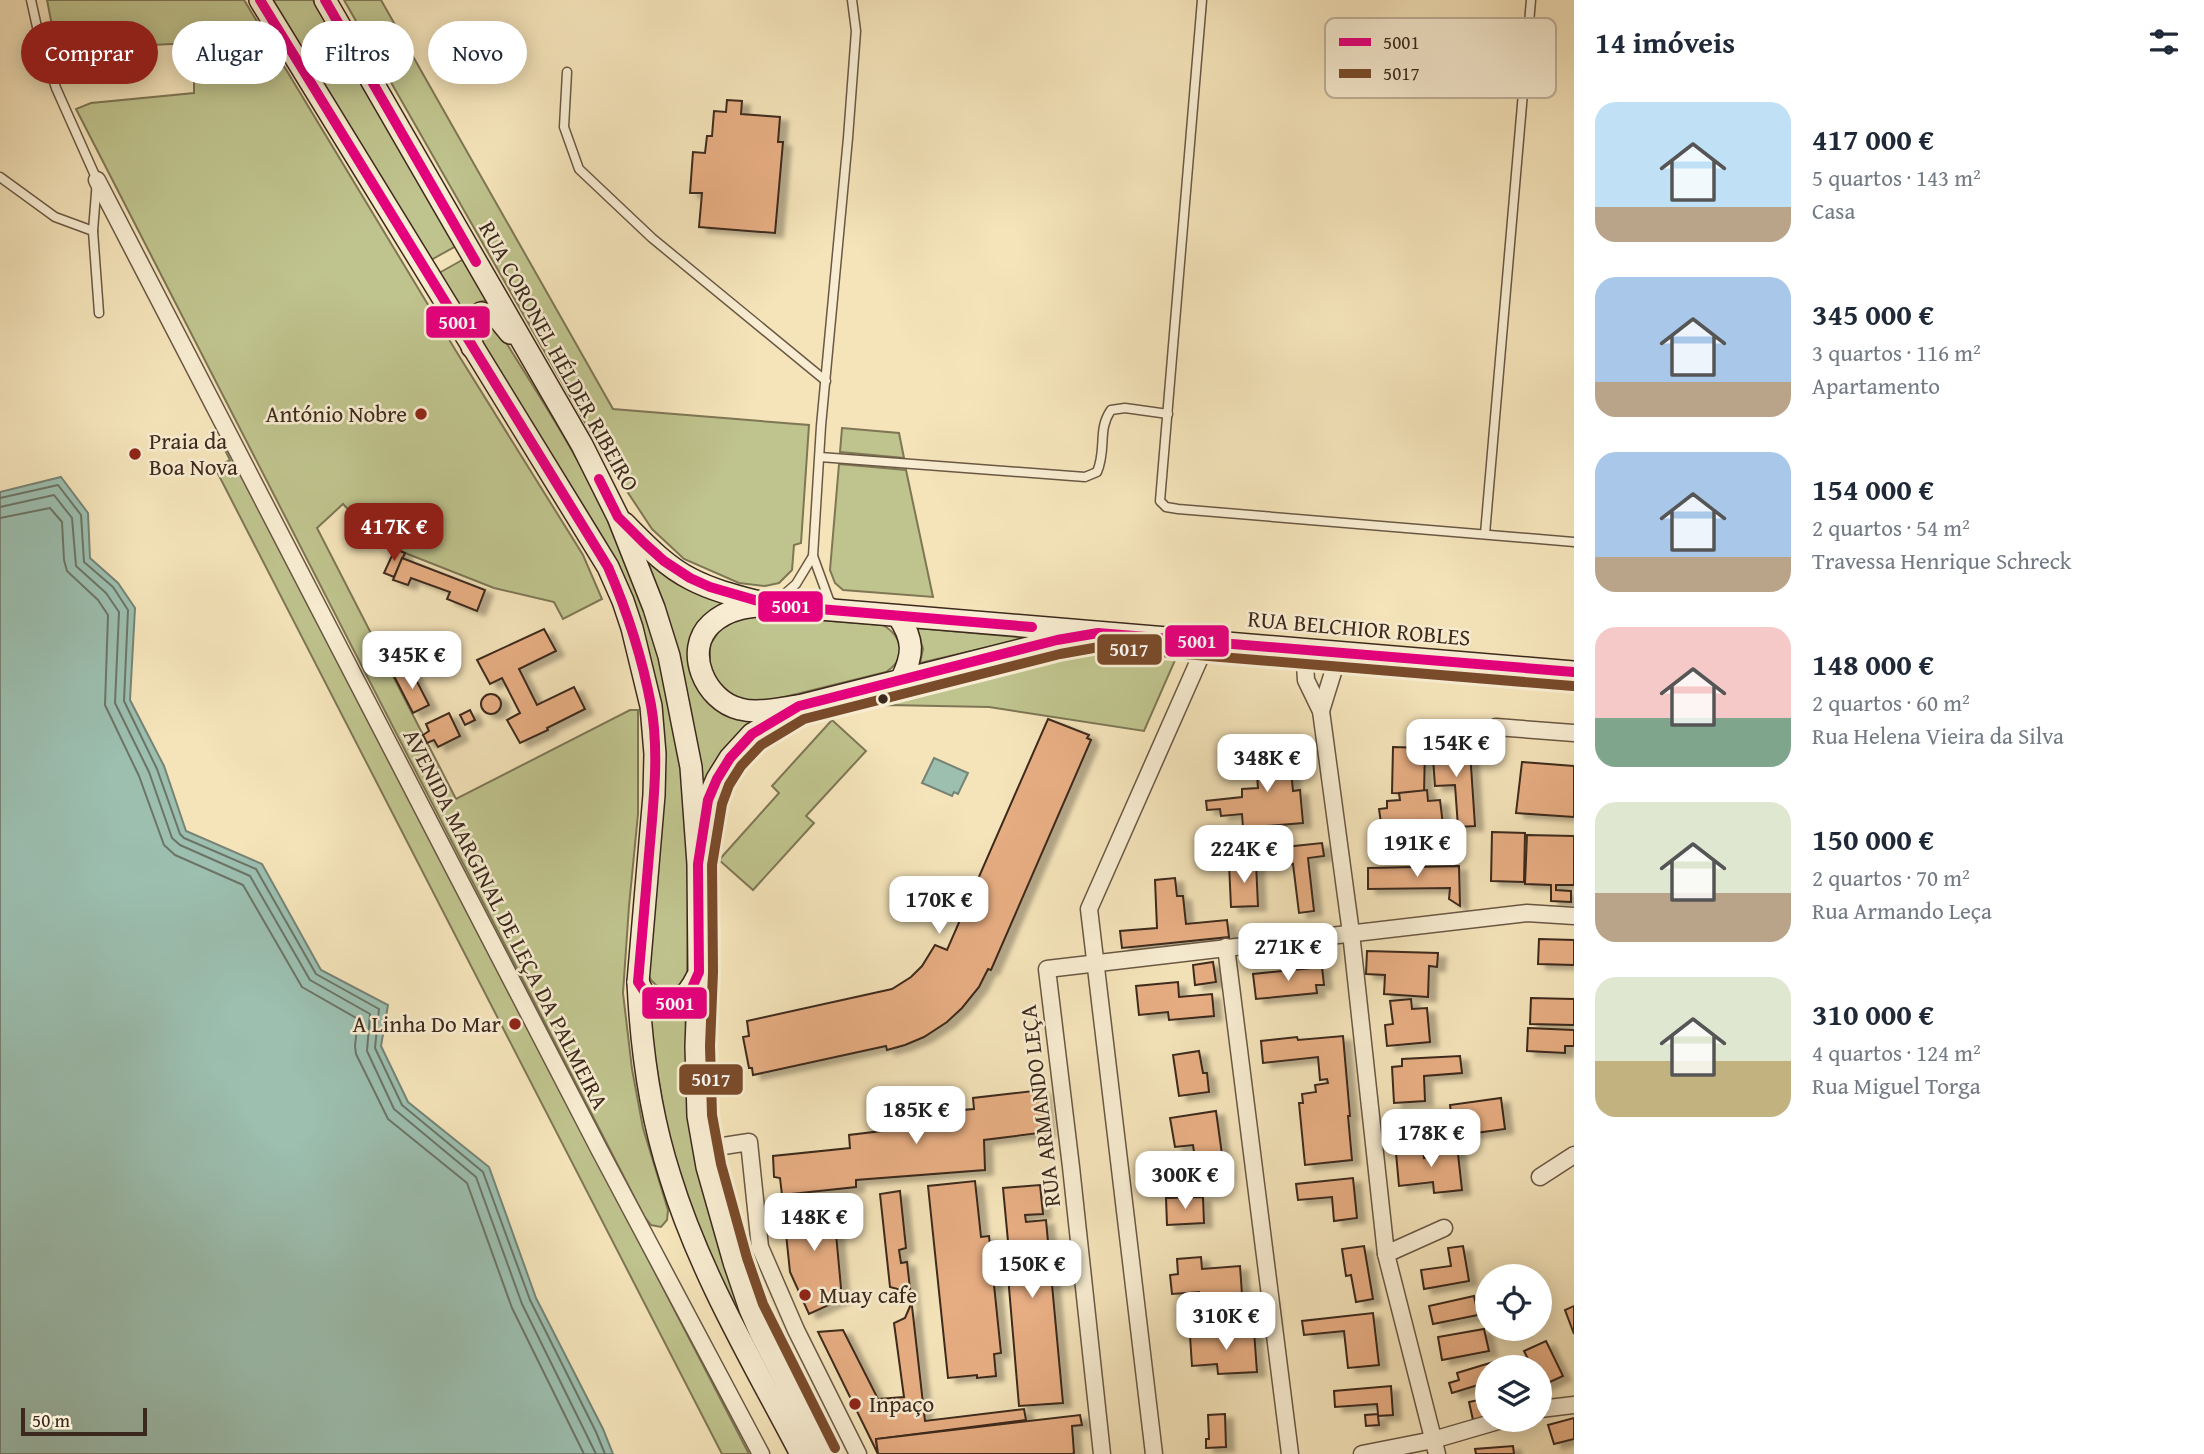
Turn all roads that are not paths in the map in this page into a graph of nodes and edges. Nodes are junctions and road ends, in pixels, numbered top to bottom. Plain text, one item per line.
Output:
1 (31, 0) edge
2 (260, 0) edge
3 (325, 0) edge
4 (852, 0) edge
5 (1202, 0) edge
6 (1531, 0) edge
7 (1529, 18) edge
8 (567, 72) dead end
9 (1523, 98) edge
10 (0, 177) edge
11 (97, 180) junction
12 (93, 231) junction
13 (99, 313) dead end
14 (472, 347) junction
15 (527, 353) junction
16 (826, 382) junction
17 (1168, 414) junction
18 (820, 457) junction
19 (618, 517) junction
20 (1485, 534) junction
21 (1574, 542) edge
22 (813, 556) junction
23 (772, 605) junction
24 (839, 610) junction
25 (898, 616) junction
26 (1098, 633) junction
27 (1207, 642) junction
28 (1304, 650) junction
29 (1339, 653) junction
30 (1574, 672) edge
31 (901, 680) junction
32 (799, 706) junction
33 (1321, 711) junction
34 (1496, 727) dead end
35 (1574, 733) edge
36 (698, 864) junction
37 (1574, 916) edge
38 (1351, 933) junction
39 (1226, 947) junction
40 (1096, 963) junction
41 (699, 972) junction
42 (638, 982) junction
43 (704, 1149) junction
44 (1574, 1155) edge
45 (1540, 1177) dead end
46 (1444, 1228) dead end
47 (1386, 1254) junction
48 (1574, 1405) edge
49 (1552, 1408) edge
50 (1475, 1431) edge
51 (1435, 1447) edge
52 (761, 1454) edge
53 (801, 1454) edge
54 (823, 1454) edge
55 (858, 1454) edge
56 (1102, 1454) edge
57 (1154, 1454) edge
58 (1290, 1454) edge
59 (1362, 1454) edge

1 - 11 lane
2 - 14 main road
3 - 15 main road, RUA CORONEL HÉLDER RIBEIRO
4 - 16 lane
5 - 17 lane
6 - 7 lane
8 - 16 lane
9 - 20 lane
10 - 12 lane
11 - 12 lane
11 - 52 street, AVENIDA MARGINAL DE LEÇA DA PALMEIRA
12 - 13 lane
14 - 15 main road
14 - 42 main road
15 - 19 main road, RUA CORONEL HÉLDER RIBEIRO
16 - 18 lane
17 - 18 lane
17 - 20 lane
18 - 22 lane
19 - 23 main road, RUA BELCHIOR ROBLES
19 - 36 main road, RUA CORONEL HÉLDER RIBEIRO
20 - 21 lane
22 - 23 lane
22 - 24 lane
23 - 24 main road, RUA BELCHIOR ROBLES
23 - 32 main road, RUA BELCHIOR ROBLES
24 - 25 main road, RUA BELCHIOR ROBLES
25 - 26 main road, RUA BELCHIOR ROBLES
25 - 31 main road
26 - 27 main road, RUA BELCHIOR ROBLES
26 - 31 main road, RUA BELCHIOR ROBLES
27 - 28 main road, RUA BELCHIOR ROBLES
27 - 40 street
28 - 29 main road, RUA BELCHIOR ROBLES
28 - 33 street
29 - 30 main road, RUA BELCHIOR ROBLES
29 - 33 street
31 - 32 main road, RUA BELCHIOR ROBLES
32 - 36 main road, RUA BELCHIOR ROBLES
33 - 38 street
34 - 35 street
36 - 41 main road, RUA CORONEL HÉLDER RIBEIRO
37 - 38 street, RUA ARMANDO LEÇA
38 - 39 street, RUA ARMANDO LEÇA
38 - 47 street
39 - 40 street, RUA ARMANDO LEÇA
39 - 58 street
40 - 56 street, RUA ARMANDO LEÇA
40 - 57 street
41 - 42 main road
41 - 43 main road, RUA CORONEL HÉLDER RIBEIRO
42 - 53 main road
43 - 54 main road, RUA CORONEL HÉLDER RIBEIRO
43 - 55 street
44 - 45 street
46 - 47 street
47 - 51 street
48 - 49 street
50 - 51 street
51 - 59 street

